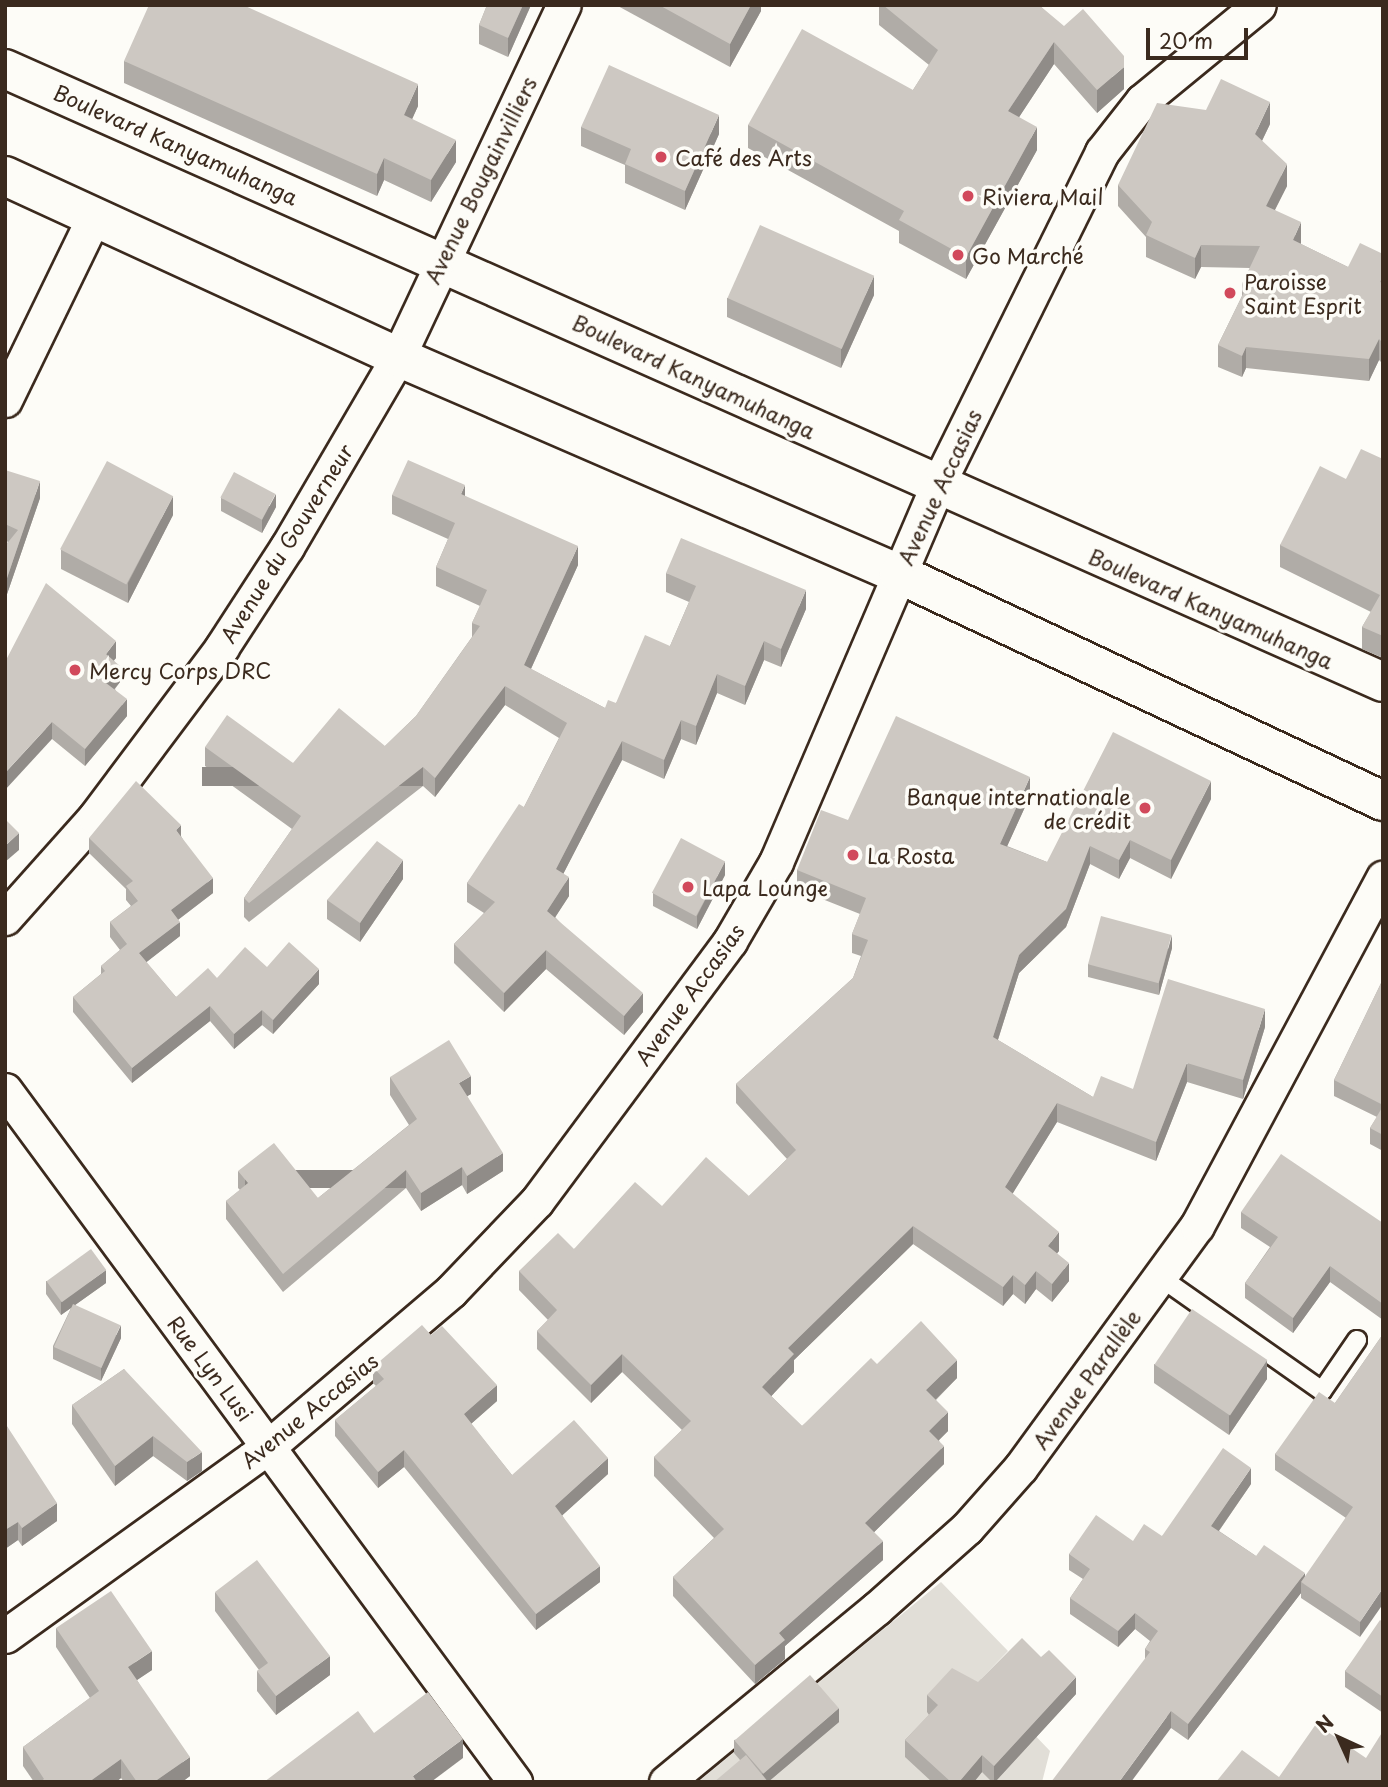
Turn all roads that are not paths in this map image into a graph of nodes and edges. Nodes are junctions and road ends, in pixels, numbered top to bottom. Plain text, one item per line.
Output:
1 (564, 5) edge
2 (1259, 5) edge
3 (5, 69) edge
4 (5, 176) edge
5 (94, 217) junction
6 (440, 260) junction
7 (398, 357) junction
8 (5, 400) edge
9 (936, 488) junction
10 (899, 574) junction
11 (1383, 682) edge
12 (1383, 801) edge
13 (1383, 878) edge
14 (5, 918) edge
15 (5, 1090) edge
16 (1160, 1277) junction
17 (1357, 1340) dead end
18 (269, 1446) junction
19 (5, 1636) edge
20 (514, 1782) edge
21 (666, 1782) edge

1 - 6 street, Avenue Bougainvilliers
2 - 9 street, Avenue Accasias
3 - 6 main road, Boulevard Kanyamuhanga
4 - 5 main road
5 - 7 main road
5 - 8 street
6 - 7 street, Avenue Bougainvilliers
6 - 9 main road, Boulevard Kanyamuhanga
7 - 10 main road
7 - 14 street, Avenue du Gouverneur
9 - 10 street, Avenue Accasias
9 - 11 main road, Boulevard Kanyamuhanga
10 - 12 main road
10 - 18 street, Avenue Accasias
13 - 16 street, Avenue Parallèle
15 - 18 street, Rue Lyn Lusi
16 - 17 lane
16 - 21 street, Avenue Parallèle
18 - 19 street, Avenue Accasias
18 - 20 street, Rue Lyn Lusi

